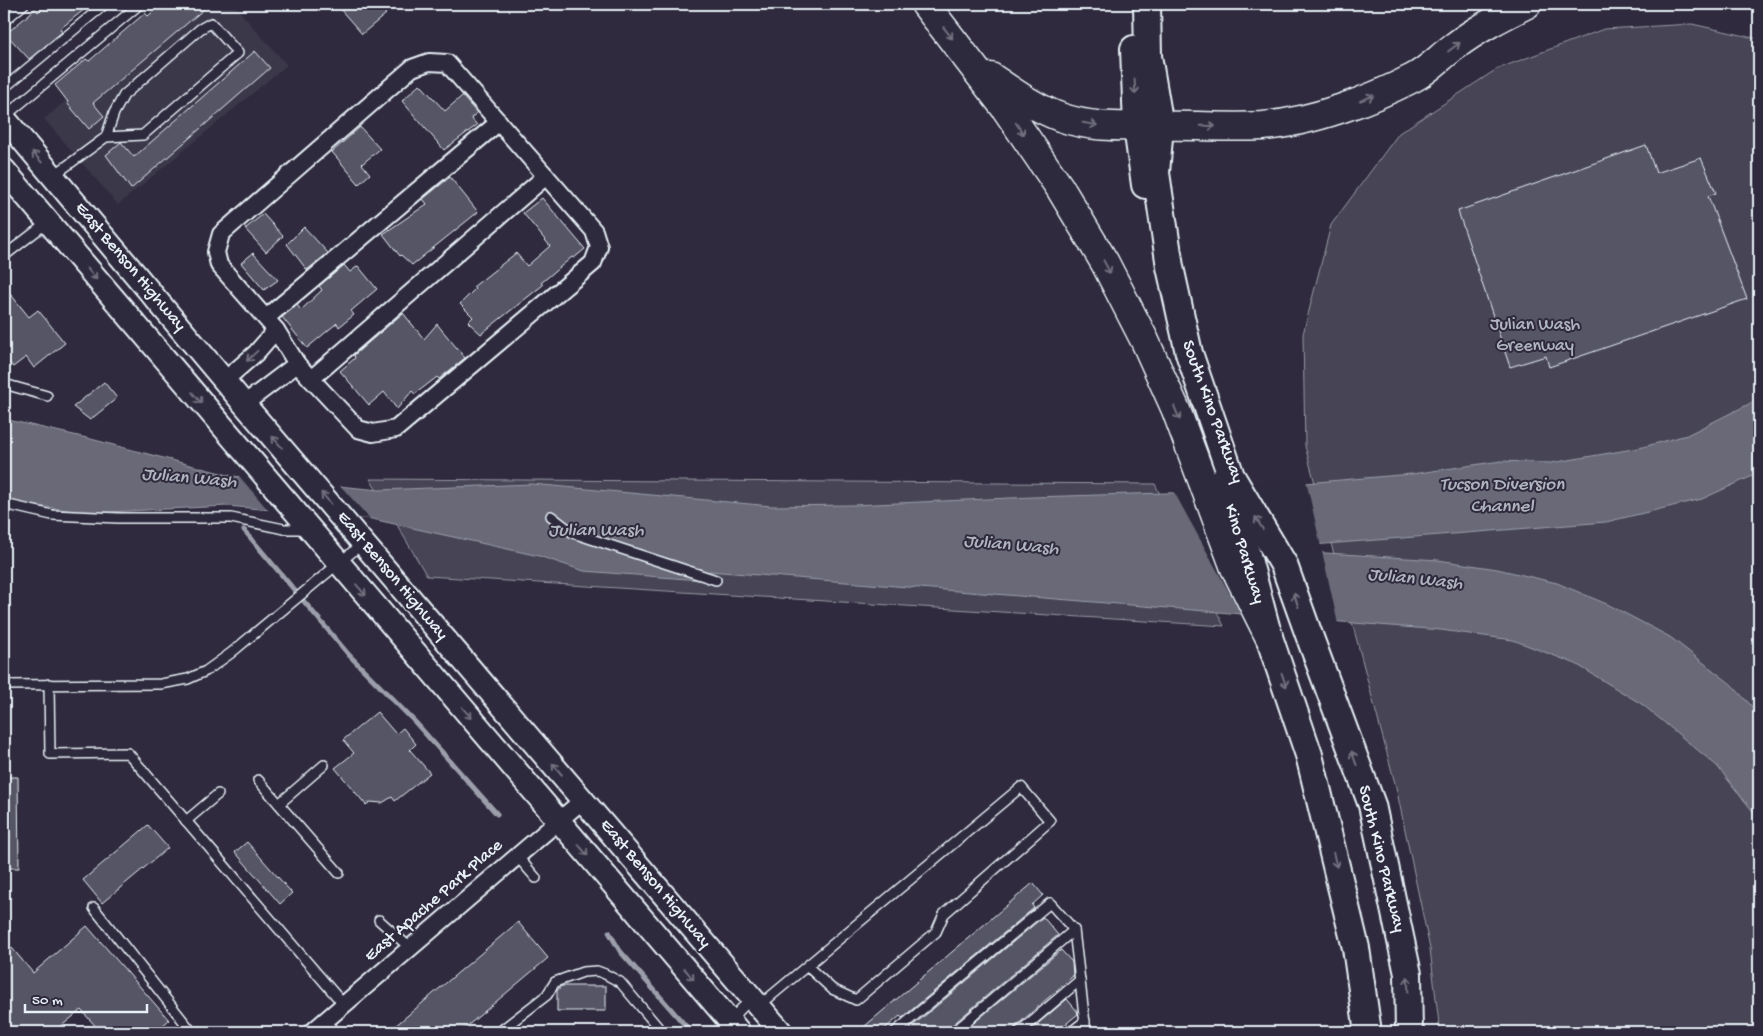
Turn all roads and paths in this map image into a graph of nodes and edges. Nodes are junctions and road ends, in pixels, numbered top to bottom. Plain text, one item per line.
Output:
1 (106, 4) edge
2 (140, 4) edge
3 (925, 4) edge
4 (1133, 4) edge
5 (1147, 4) edge
6 (1527, 4) edge
7 (18, 6) edge
8 (4, 21) edge
9 (970, 62) junction
10 (4, 88) edge
11 (4, 117) edge
12 (499, 122) junction
13 (1148, 127) junction
14 (106, 137) junction
15 (4, 170) edge
16 (53, 176) junction
17 (546, 176) junction
18 (48, 222) junction
19 (93, 223) junction
20 (68, 246) junction
21 (4, 256) edge
22 (271, 324) junction
23 (297, 364) junction
24 (311, 378) junction
25 (225, 380) junction
26 (4, 384) edge
27 (47, 396) dead end
28 (244, 404) junction
29 (1218, 475) junction
30 (4, 504) edge
31 (551, 516) dead end
32 (302, 521) junction
33 (364, 542) junction
34 (338, 564) junction
35 (716, 580) dead end
36 (1268, 634) joint
37 (49, 684) junction
38 (4, 685) edge
39 (324, 765) dead end
40 (258, 780) dead end
41 (218, 794) dead end
42 (583, 800) junction
43 (279, 804) junction
44 (558, 820) junction
45 (186, 821) junction
46 (517, 856) junction
47 (338, 873) dead end
48 (536, 878) dead end
49 (94, 908) dead end
50 (380, 920) dead end
51 (1074, 930) junction
52 (410, 948) junction
53 (807, 966) junction
54 (1080, 980) junction
55 (756, 1002) junction
56 (344, 1005) junction
57 (1085, 1021) junction
58 (330, 1027) edge
59 (729, 1029) edge
60 (192, 1032) edge
61 (312, 1032) edge
62 (499, 1032) edge
63 (662, 1032) edge
64 (781, 1032) edge
65 (895, 1032) edge
66 (954, 1032) edge
67 (1020, 1032) edge
68 (1071, 1032) edge
69 (1086, 1032) edge
70 (1368, 1032) edge
71 (1410, 1032) edge

1 - 10 lane
2 - 11 lane
3 -> 9 highway
4 -> 13 main road, South Kino Parkway
5 - 13 main road, South Kino Parkway
13 -> 6 highway
7 - 8 lane
9 -> 13 highway
9 -> 29 highway
16 -> 11 main road, East Benson Highway
12 - 17 street
12 - 22 street
12 - 22 street
13 - 29 main road, South Kino Parkway
14 - 14 lane
14 - 16 lane
15 - 18 main road, East Benson Highway
16 - 19 main road, East Benson Highway
17 - 24 street
17 - 24 street
18 - 20 main road, East Benson Highway
18 - 21 lane
19 - 20 main road
19 - 25 main road, East Benson Highway
20 -> 32 main road, East Benson Highway
22 - 23 street
22 -> 25 street
23 - 24 street
23 - 28 street
25 - 28 main road, East Benson Highway
26 - 27 lane
33 -> 28 main road, East Benson Highway
29 - 36 highway
71 -> 29 main road, South Kino Parkway
30 - 32 lane
31 - 35 lane
32 - 34 main road, East Benson Highway
33 - 34 lane
42 -> 33 main road, East Benson Highway
34 - 37 lane
34 -> 44 main road, East Benson Highway
36 -> 70 main road
37 - 38 lane
37 - 45 lane
39 - 43 lane
40 - 43 lane
41 - 45 lane
42 - 44 street, East Apache Park Place
42 - 55 main road, East Benson Highway
43 - 47 lane
44 - 46 street, East Apache Park Place
44 -> 59 main road, East Benson Highway
45 - 56 lane
46 - 48 lane
46 - 52 street, East Apache Park Place
49 - 60 lane
50 - 52 lane
51 - 54 lane
51 - 65 lane
51 - 66 lane
52 - 56 street, East Apache Park Place
53 - 53 lane
53 - 55 lane
54 - 57 lane
54 - 67 lane
55 - 59 lane
55 - 64 main road, East Benson Highway
56 - 58 street, East Apache Park Place
57 - 68 lane
57 - 69 lane
58 - 61 street, East Apache Park Place
62 - 63 lane

